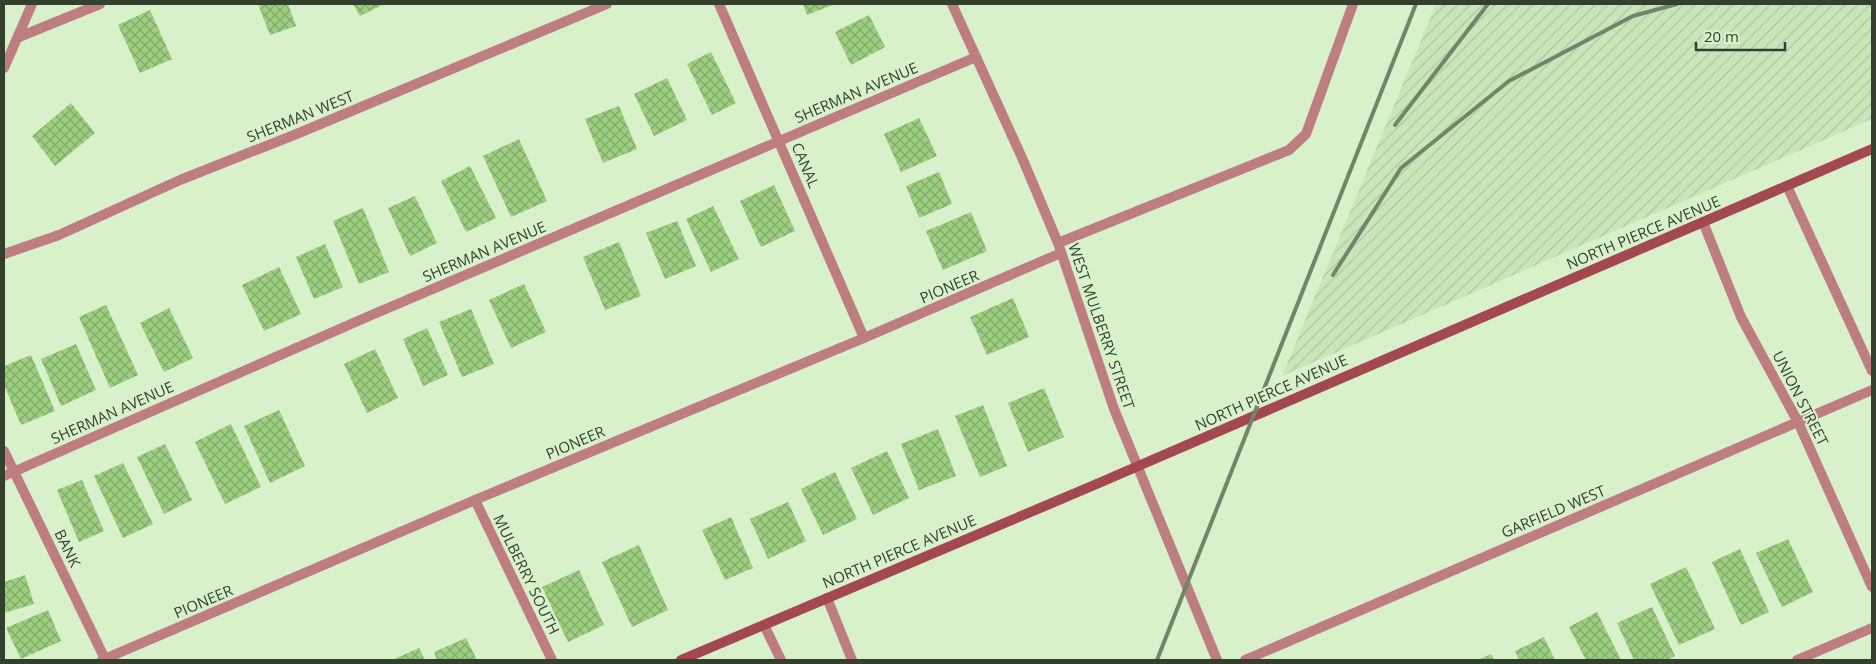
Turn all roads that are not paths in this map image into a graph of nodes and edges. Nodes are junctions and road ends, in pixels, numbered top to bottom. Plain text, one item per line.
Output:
1 (32, 4) edge
2 (100, 4) edge
3 (607, 4) edge
4 (719, 4) edge
5 (952, 4) edge
6 (1354, 4) edge
7 (19, 37) junction
8 (976, 57) junction
9 (4, 68) edge
10 (780, 141) junction
11 (1872, 149) edge
12 (1787, 186) junction
13 (1703, 222) junction
14 (1058, 243) junction
15 (1062, 253) junction
16 (4, 254) edge
17 (864, 338) junction
18 (1872, 371) edge
19 (1872, 390) edge
20 (1798, 422) junction
21 (4, 450) edge
22 (1136, 467) junction
23 (15, 471) junction
24 (4, 476) edge
25 (475, 500) junction
26 (1872, 587) edge
27 (828, 598) junction
28 (764, 625) junction
29 (1872, 628) edge
30 (103, 660) edge
31 (552, 660) edge
32 (682, 660) edge
33 (781, 660) edge
34 (852, 660) edge
35 (1217, 660) edge
36 (1245, 660) edge
37 (1797, 660) edge

1 - 7 street
2 - 7 street
3 - 16 street, SHERMAN WEST
4 - 10 street, CANAL
5 - 8 street, WEST MULBERRY STREET
6 - 14 street
7 - 9 street
8 - 10 street, SHERMAN AVENUE
8 - 14 street, WEST MULBERRY STREET
10 - 17 street, CANAL
10 - 23 street, SHERMAN AVENUE
11 - 12 street, NORTH PIERCE AVENUE
12 - 13 street, NORTH PIERCE AVENUE
12 - 18 street
13 - 20 street, UNION STREET
13 - 22 street, NORTH PIERCE AVENUE
14 - 15 street, WEST MULBERRY STREET
15 - 17 street, PIONEER
15 - 22 street, WEST MULBERRY STREET
17 - 25 street, PIONEER
19 - 20 street, GARFIELD WEST
20 - 26 street, UNION STREET
20 - 36 street, GARFIELD WEST
21 - 23 street, BANK
22 - 27 street, NORTH PIERCE AVENUE
22 - 35 street, WEST MULBERRY STREET
23 - 24 street, SHERMAN AVENUE
23 - 30 street, BANK
25 - 30 street, PIONEER
25 - 31 street, MULBERRY SOUTH
27 - 28 street, NORTH PIERCE AVENUE
27 - 34 street
28 - 32 street, NORTH PIERCE AVENUE
28 - 33 street
29 - 37 street

